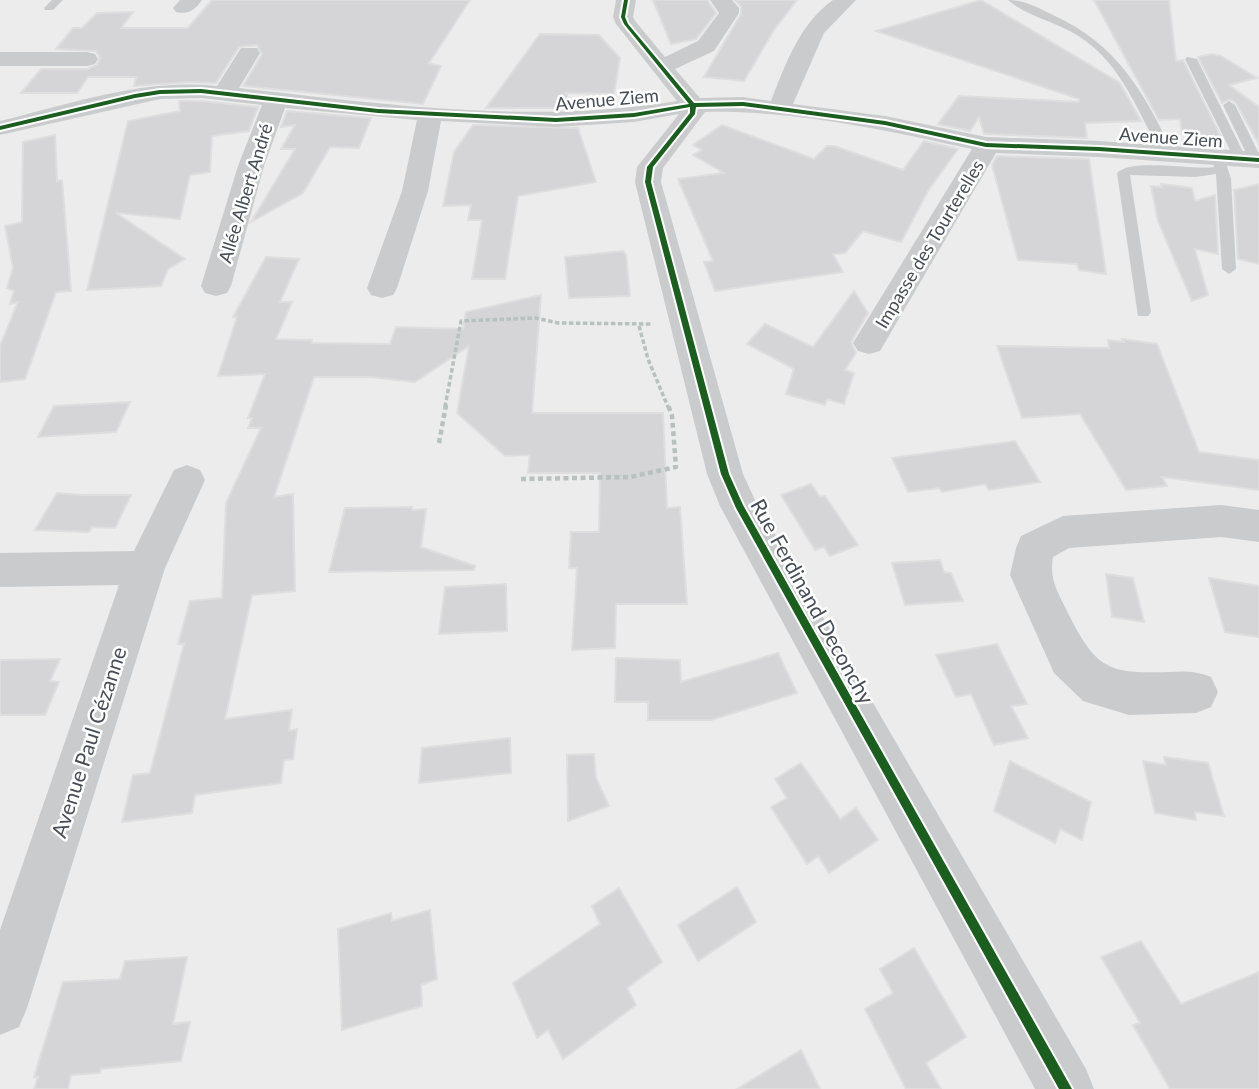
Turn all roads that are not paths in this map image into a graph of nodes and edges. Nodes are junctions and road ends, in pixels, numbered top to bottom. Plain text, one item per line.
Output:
1 (58, 0) edge
2 (626, 0) edge
3 (720, 0) edge
4 (846, 0) edge
5 (1013, 0) edge
6 (49, 8) dead end
7 (249, 53) dead end
8 (1191, 58) dead end
9 (87, 59) dead end
10 (661, 67) junction
11 (5, 69) edge
12 (224, 94) junction
13 (276, 99) junction
14 (693, 105) junction
15 (1229, 105) dead end
16 (780, 107) junction
17 (430, 114) junction
18 (0, 128) edge
19 (986, 145) junction
20 (1167, 153) junction
21 (1238, 160) edge
22 (1229, 269) dead end
23 (216, 286) dead end
24 (382, 288) dead end
25 (1143, 312) dead end
26 (869, 343) dead end
27 (187, 480) dead end
28 (1259, 526) edge
29 (145, 568) junction
30 (0, 570) edge
31 (1196, 692) dead end
32 (0, 1008) edge
33 (1066, 1089) edge

1 - 6 lane
2 - 10 street
3 - 10 street
4 - 16 street
5 - 20 lane
7 - 12 street
8 - 21 lane
9 - 11 street
10 - 14 street
12 - 13 street, Avenue Ziem
12 - 18 street, Avenue Ziem
13 - 17 street, Avenue Ziem
13 - 23 street, Allée Albert André
14 - 16 street, Avenue Ziem
14 - 17 street, Avenue Ziem
14 - 33 street, Rue Ferdinand Deconchy
15 - 21 lane
16 - 19 street, Avenue Ziem
17 - 24 street
19 - 20 street, Avenue Ziem
19 - 26 street, Impasse des Tourterelles
20 - 21 street, Avenue Ziem
21 - 22 lane
21 - 25 lane
27 - 29 street, Avenue Paul Cézanne
28 - 31 street
29 - 30 street
29 - 32 street, Avenue Paul Cézanne

